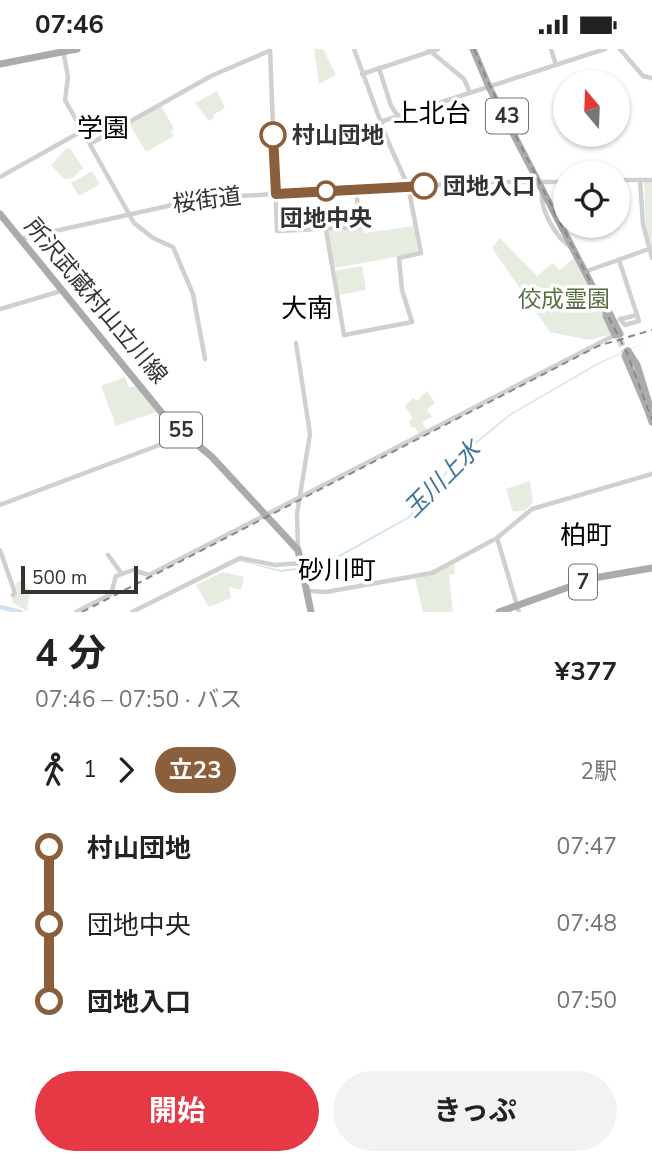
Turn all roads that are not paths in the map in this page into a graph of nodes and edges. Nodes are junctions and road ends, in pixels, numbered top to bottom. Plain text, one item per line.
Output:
1 (77, 49) edge
2 (354, 49) edge
3 (438, 49) edge
4 (475, 49) edge
5 (551, 49) edge
6 (605, 49) edge
7 (620, 49) edge
8 (270, 50) edge
9 (429, 50) edge
10 (63, 51) edge
11 (0, 64) edge
12 (556, 65) junction
13 (379, 68) junction
14 (362, 74) junction
15 (652, 78) edge
16 (490, 87) junction
17 (470, 93) junction
18 (398, 116) junction
19 (380, 122) junction
20 (82, 131) junction
21 (90, 144) junction
22 (0, 177) edge
23 (630, 180) edge
24 (640, 180) junction
25 (652, 180) edge
26 (553, 184) edge
27 (541, 185) junction
28 (408, 186) junction
29 (356, 189) junction
30 (276, 194) junction
31 (128, 213) junction
32 (0, 214) edge
33 (326, 230) junction
34 (19, 239) junction
35 (649, 249) junction
36 (652, 258) edge
37 (619, 260) junction
38 (585, 271) junction
39 (62, 291) junction
40 (596, 291) junction
41 (0, 309) edge
42 (635, 314) junction
43 (617, 320) junction
44 (615, 335) junction
45 (296, 343) dead end
46 (205, 359) dead end
47 (637, 374) dead end
48 (650, 410) edge
49 (652, 422) edge
50 (186, 435) junction
51 (652, 474) edge
52 (299, 498) junction
53 (0, 505) edge
54 (266, 515) junction
55 (497, 538) junction
56 (0, 550) edge
57 (298, 550) junction
58 (108, 555) dead end
59 (303, 567) junction
60 (652, 568) edge
61 (122, 574) junction
62 (309, 591) junction
63 (13, 595) dead end
64 (517, 609) edge
65 (76, 612) edge
66 (132, 612) edge
67 (311, 612) edge
68 (499, 612) edge

1 - 10 main road
2 - 14 street
3 - 9 street
4 - 16 main road, 43
5 - 12 street
6 - 12 street
7 - 15 street
8 - 21 street
8 - 30 street
9 - 13 street
9 - 17 street
10 - 11 main road
10 - 20 street
12 - 16 street
13 - 14 street
13 - 18 street
14 - 19 street
16 - 17 street
16 - 27 main road, 43
17 - 18 street
18 - 19 street
19 - 28 street
20 - 21 street
20 - 22 street
21 - 31 street
23 - 24 street
24 - 25 street
24 - 35 street
26 - 27 street, 桜街道
27 - 28 street, 桜街道
27 - 38 main road, 43
27 - 38 main road, 43
28 - 29 street, 桜街道
28 - 33 street
29 - 30 street, 桜街道
29 - 33 street
30 - 31 street, 桜街道
30 - 33 street
31 - 34 street, 桜街道
31 - 46 street
32 - 34 main road, 所沢武蔵村山立川線 / 55
34 - 39 main road, 所沢武蔵村山立川線 / 55
35 - 36 street
35 - 37 street
37 - 38 street
37 - 42 street
38 - 40 main road, 43
39 - 41 street
39 - 50 main road, 所沢武蔵村山立川線 / 55
40 - 43 main road
40 - 44 main road
42 - 43 street
42 - 43 street
43 - 44 main road
44 - 52 street
45 - 52 street
47 - 48 main road
48 - 48 main road
48 - 49 main road
50 - 53 street
50 - 54 main road, 所沢武蔵村山立川線 / 55
51 - 55 street
52 - 54 street
52 - 57 street
54 - 57 main road, 所沢武蔵村山立川線 / 55
54 - 61 street
55 - 62 street
55 - 64 street
56 - 63 street
57 - 59 main road, 所沢武蔵村山立川線 / 55
58 - 61 street
59 - 62 main road, 所沢武蔵村山立川線 / 55
59 - 66 street
60 - 64 main road, 7
61 - 65 street
62 - 67 main road, 所沢武蔵村山立川線 / 55
64 - 68 main road, 7

